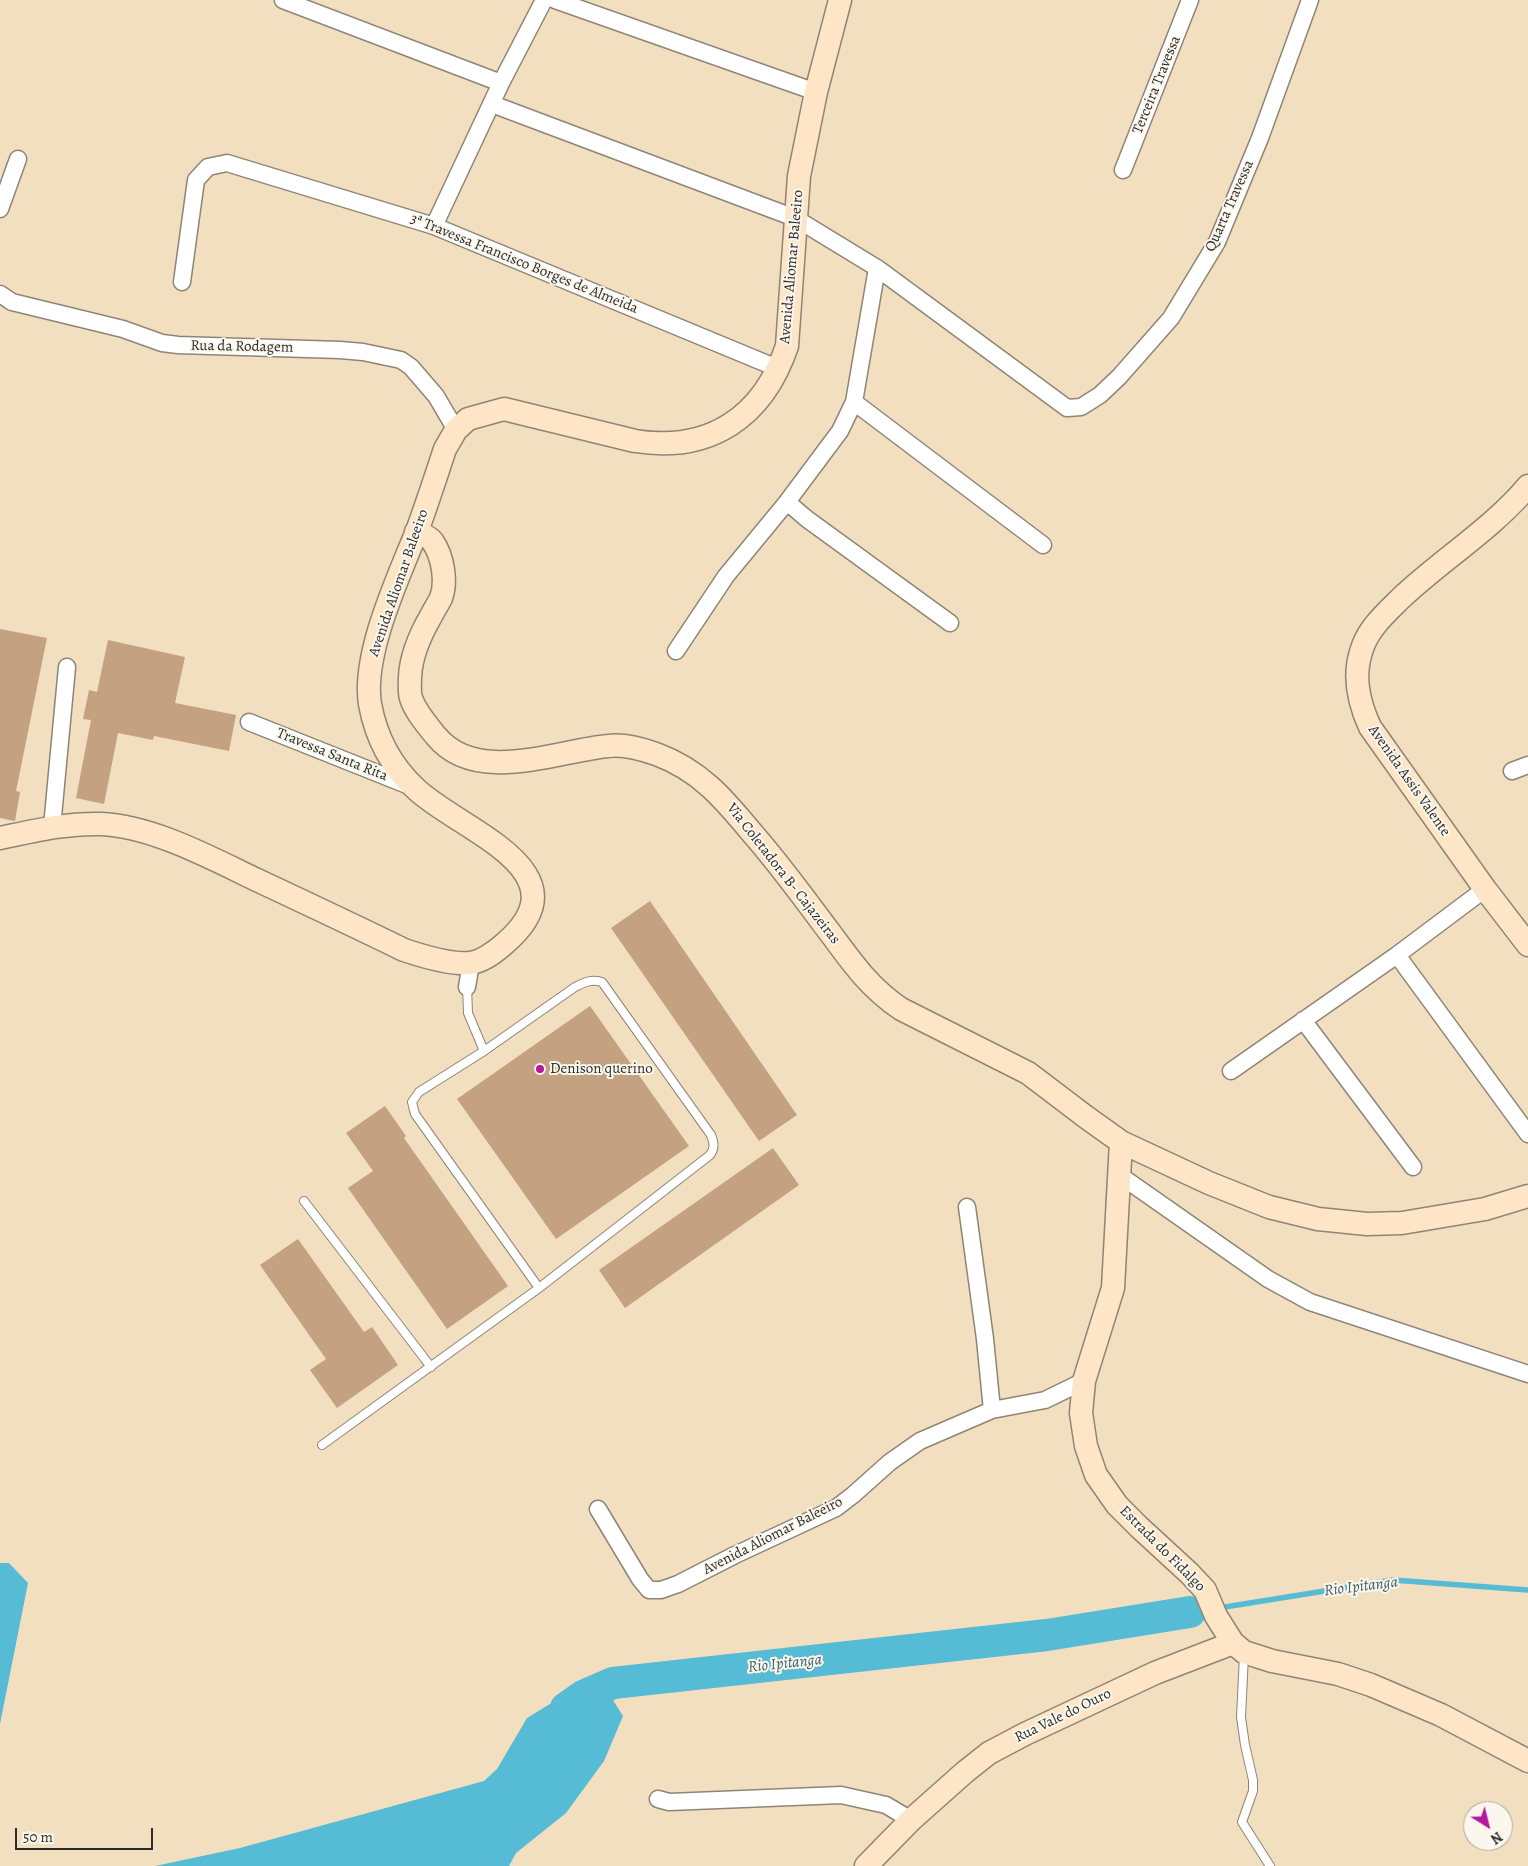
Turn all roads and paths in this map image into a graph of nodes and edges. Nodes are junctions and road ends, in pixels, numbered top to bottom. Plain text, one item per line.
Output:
1 (282, 0) edge
2 (544, 0) edge
3 (555, 0) edge
4 (840, 0) edge
5 (1190, 0) edge
6 (1310, 0) edge
7 (501, 84) junction
8 (816, 92) junction
9 (492, 104) junction
10 (18, 159) dead end
11 (1123, 170) dead end
12 (0, 209) edge
13 (795, 218) junction
14 (434, 226) junction
15 (877, 268) junction
16 (182, 282) dead end
17 (0, 294) edge
18 (777, 368) junction
19 (854, 402) junction
20 (456, 430) junction
21 (1528, 486) edge
22 (787, 502) junction
23 (425, 544) junction
24 (1043, 545) dead end
25 (950, 623) dead end
26 (676, 651) dead end
27 (67, 666) dead end
28 (249, 722) dead end
29 (1528, 765) edge
30 (1512, 771) dead end
31 (414, 788) junction
32 (52, 827) junction
33 (0, 838) edge
34 (1485, 889) junction
35 (1528, 945) edge
36 (1397, 955) junction
37 (471, 963) junction
38 (467, 987) joint
39 (1303, 1020) junction
40 (484, 1051) junction
41 (1231, 1071) dead end
42 (1528, 1134) edge
43 (1121, 1142) junction
44 (1414, 1167) dead end
45 (1118, 1174) junction
46 (1528, 1196) edge
47 (304, 1201) dead end
48 (967, 1207) dead end
49 (539, 1288) junction
50 (430, 1367) junction
51 (1528, 1374) edge
52 (1084, 1381) junction
53 (992, 1410) junction
54 (322, 1445) dead end
55 (598, 1509) dead end
56 (1239, 1648) junction
57 (1528, 1761) edge
58 (658, 1800) dead end
59 (910, 1820) junction
60 (866, 1866) edge
61 (1270, 1866) edge

1 - 7 street
2 - 7 street
3 - 8 street
4 - 8 main road, Avenida Aliomar Baleeiro
5 - 11 street, Terceira Travessa
6 - 15 street, Quarta Travessa
7 - 9 street
8 - 13 main road, Avenida Aliomar Baleeiro
9 - 13 street
9 - 14 street
10 - 12 street
13 - 15 street
13 - 18 main road, Avenida Aliomar Baleeiro
14 - 16 street, 3ª Travessa Francisco Borges de Almeida
14 - 18 street, 3ª Travessa Francisco Borges de Almeida
15 - 19 street
17 - 20 street, Rua da Rodagem
18 - 20 main road, Avenida Aliomar Baleeiro
19 - 22 street
19 - 24 street
20 - 23 main road, Avenida Aliomar Baleeiro
21 - 34 main road, Avenida Assis Valente
22 - 25 street
22 - 26 street
23 - 31 main road, Avenida Aliomar Baleeiro
23 - 43 main road, Via Coletadora B- Cajazeiras
27 - 32 street
28 - 31 street, Travessa Santa Rita
29 - 30 street
31 - 37 main road, Avenida Aliomar Baleeiro
32 - 33 main road
32 - 37 main road
34 - 35 main road, Avenida Assis Valente
34 - 36 street
36 - 39 street
36 - 42 street
37 - 38 street
38 - 40 lane
39 - 41 street
39 - 44 street
40 - 49 lane
40 - 49 lane
43 - 45 main road, Estrada do Fidalgo
43 - 46 main road, Via Coletadora B- Cajazeiras
45 - 51 street
45 - 52 main road, Estrada do Fidalgo
47 - 50 lane
48 - 53 street
49 - 50 lane
50 - 54 lane
52 - 53 street, Avenida Aliomar Baleeiro
52 - 56 main road, Estrada do Fidalgo
53 - 55 street, Avenida Aliomar Baleeiro
56 - 57 main road
56 - 59 main road, Rua Vale do Ouro
56 - 61 lane
58 - 59 street
59 - 60 main road, Rua Vale do Ouro

